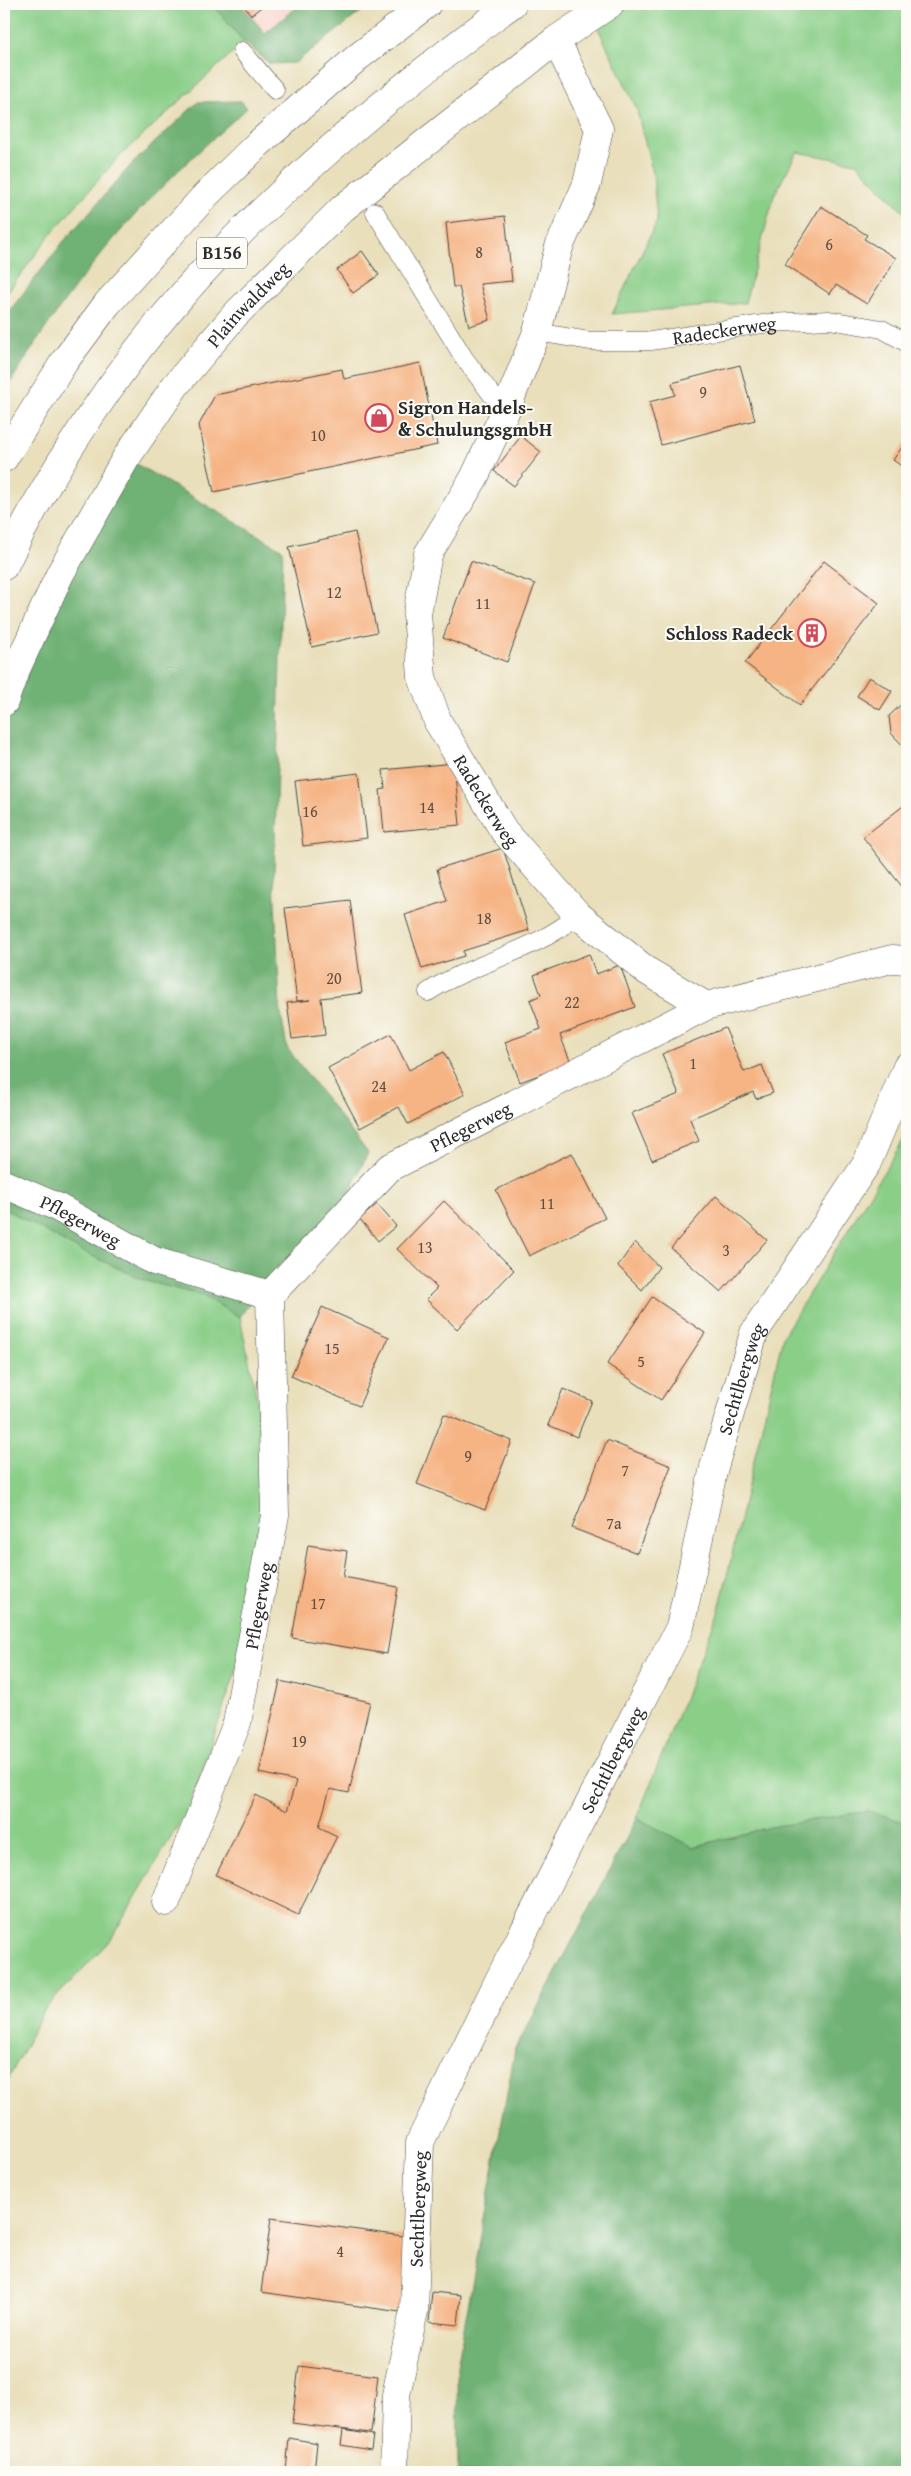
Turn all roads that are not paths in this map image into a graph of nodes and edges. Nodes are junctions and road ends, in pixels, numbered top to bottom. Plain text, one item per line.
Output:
1 (427, 4) edge
2 (512, 4) edge
3 (610, 4) edge
4 (556, 40) junction
5 (242, 51) dead end
6 (275, 90) dead end
7 (375, 212) dead end
8 (537, 332) junction
9 (907, 343) edge
10 (506, 412) junction
11 (4, 458) edge
12 (4, 566) edge
13 (4, 702) edge
14 (578, 915) junction
15 (907, 960) edge
16 (428, 992) dead end
17 (706, 1006) junction
18 (907, 1067) edge
19 (4, 1184) edge
20 (270, 1295) junction
21 (166, 1902) dead end
22 (394, 2472) edge

1 - 11 street, B156
2 - 12 street, B156
3 - 4 street, Plainwaldweg
4 - 8 street, Radeckerweg
4 - 13 street, Plainwaldweg
5 - 6 lane
7 - 10 lane
8 - 9 lane, Radeckerweg
8 - 10 street, Radeckerweg
10 - 14 street, Radeckerweg
14 - 16 lane
14 - 17 street, Radeckerweg
15 - 17 street
17 - 20 street, Pflegerweg
18 - 22 street, Sechtlbergweg
19 - 20 street, Pflegerweg
20 - 21 street, Pflegerweg

